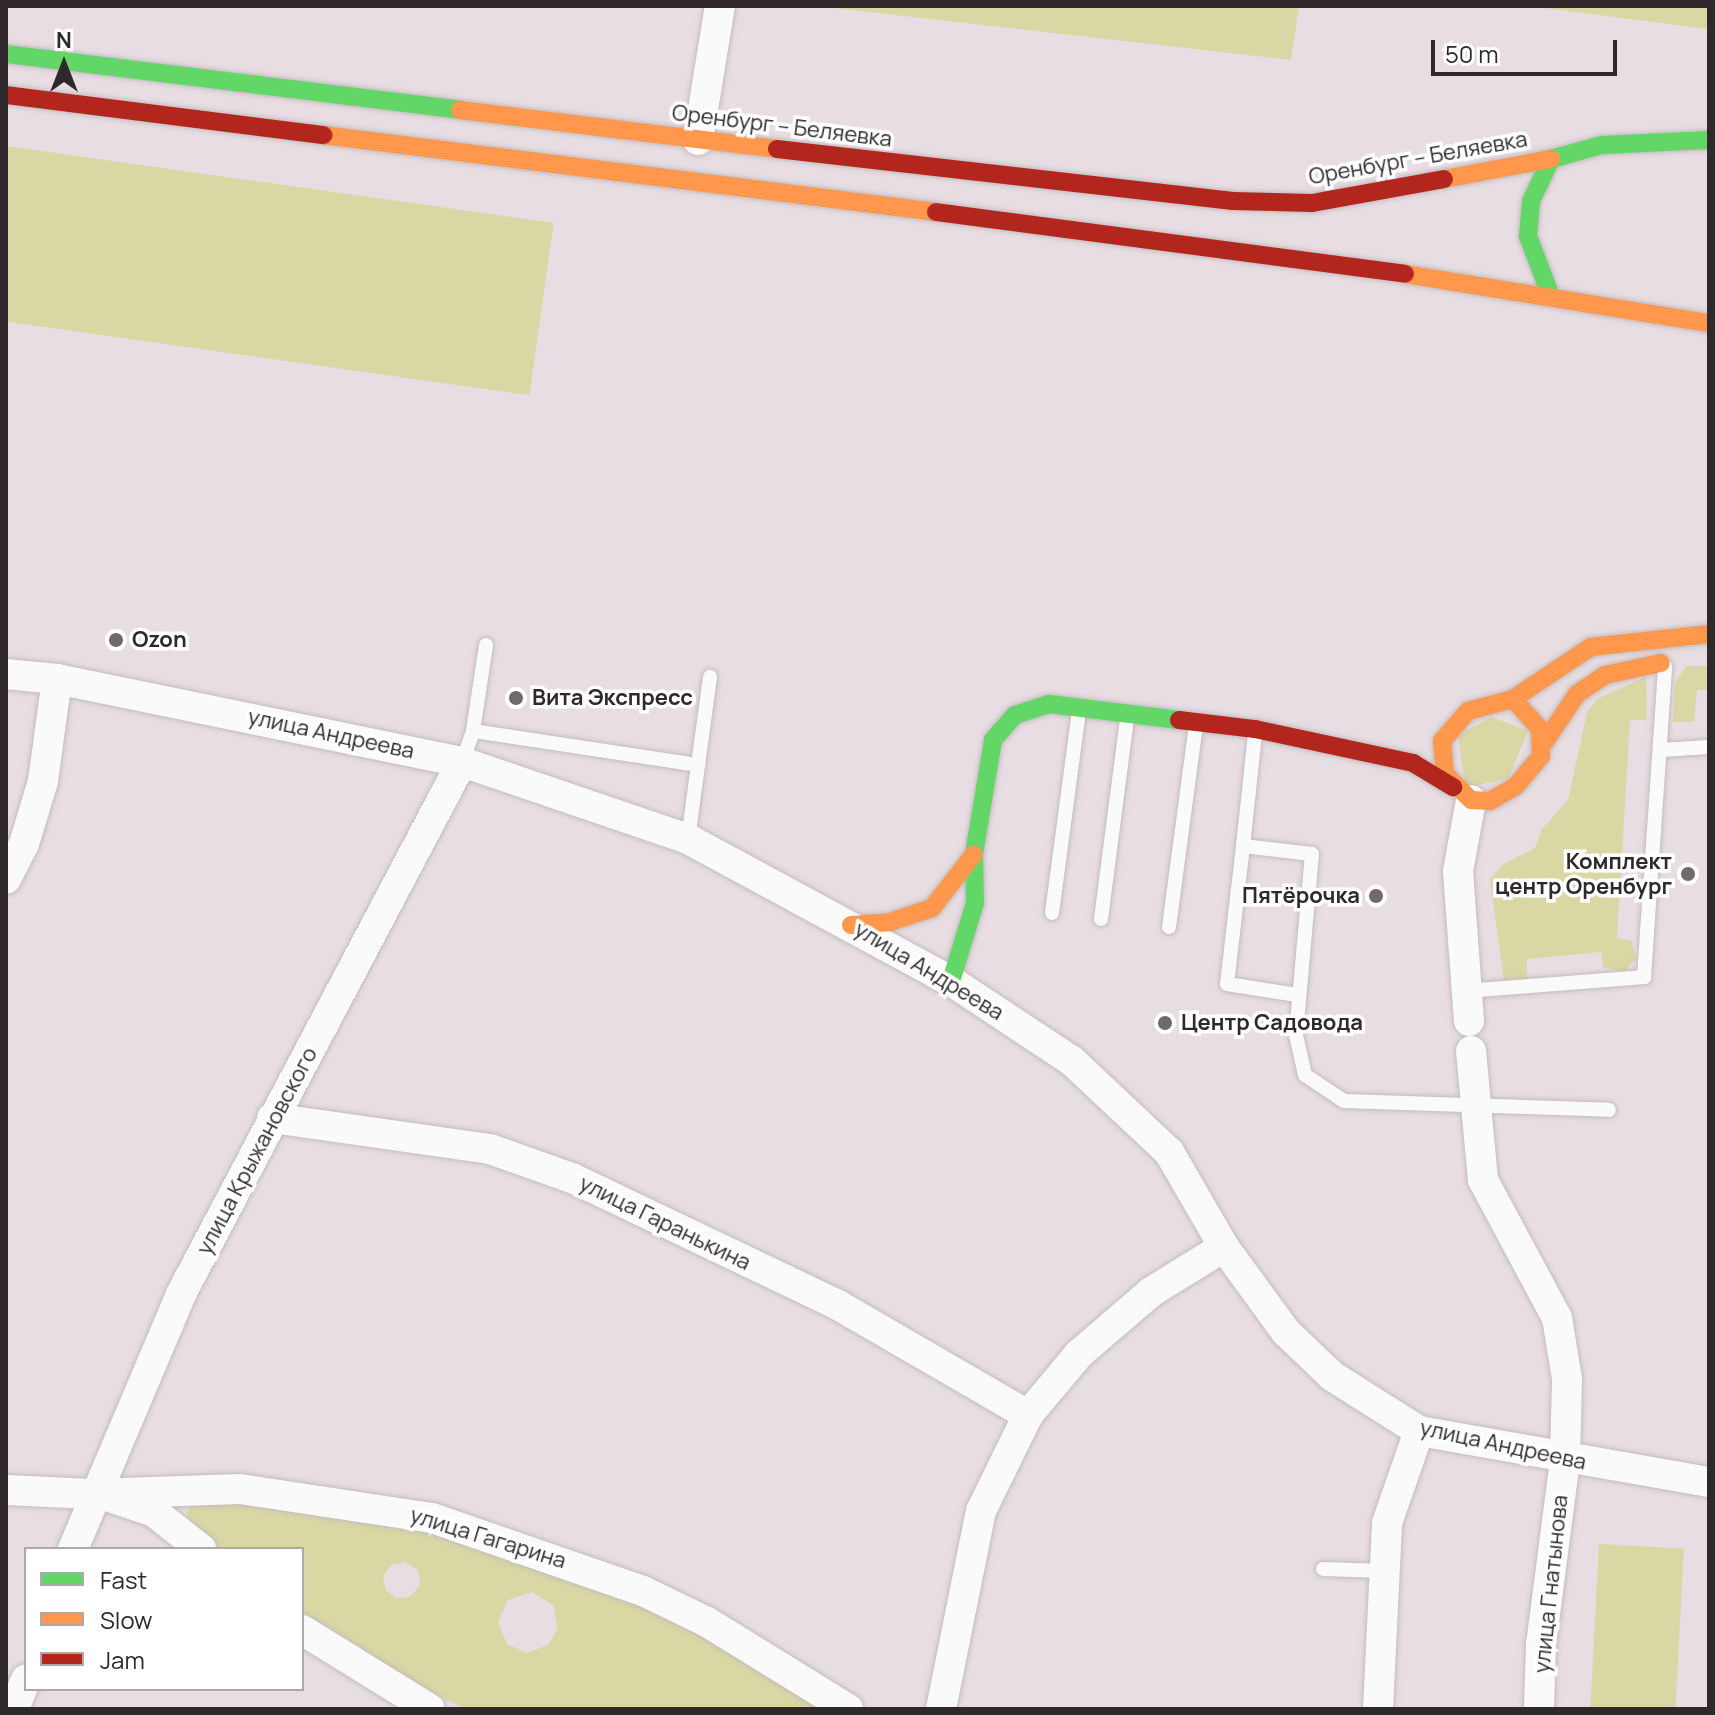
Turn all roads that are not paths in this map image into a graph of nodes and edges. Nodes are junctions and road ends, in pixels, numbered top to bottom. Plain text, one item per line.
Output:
1 (720, 6) edge
2 (6, 54) edge
3 (6, 95) edge
4 (698, 140) junction
5 (1709, 140) edge
6 (1551, 159) junction
7 (1550, 294) junction
8 (1709, 323) edge
9 (1709, 634) edge
10 (486, 645) dead end
11 (1689, 661) dead end
12 (1665, 663) junction
13 (6, 674) edge
14 (710, 677) dead end
15 (57, 679) junction
16 (1513, 699) junction
17 (1079, 706) junction
18 (1129, 710) junction
19 (1196, 720) junction
20 (1454, 724) junction
21 (1255, 729) junction
22 (473, 731) junction
23 (1544, 743) junction
24 (1709, 747) edge
25 (1661, 750) junction
26 (1365, 752) junction
27 (462, 762) junction
28 (698, 765) junction
29 (1462, 794) junction
30 (688, 839) junction
31 (1243, 846) junction
32 (974, 854) junction
33 (6, 879) edge
34 (1052, 913) dead end
35 (1101, 919) dead end
36 (851, 925) junction
37 (1169, 927) dead end
38 (951, 981) junction
39 (1466, 991) junction
40 (1297, 995) junction
41 (1469, 1021) dead end
42 (1471, 1051) dead end
43 (1475, 1105) junction
44 (1609, 1110) dead end
45 (272, 1118) junction
46 (1224, 1247) junction
47 (1028, 1415) junction
48 (1419, 1431) junction
49 (1565, 1460) junction
50 (1709, 1482) edge
51 (6, 1490) edge
52 (92, 1494) junction
53 (74, 1547) edge
54 (198, 1547) edge
55 (1323, 1569) dead end
56 (1384, 1571) junction
57 (304, 1631) edge
58 (24, 1684) edge
59 (14, 1709) edge
60 (430, 1709) edge
61 (848, 1709) edge
62 (941, 1709) edge
63 (1378, 1709) edge
64 (1539, 1709) edge

1 - 4 street
2 - 4 main road, Оренбург – Беляевка
3 - 7 main road
4 - 6 main road, Оренбург – Беляевка
5 - 6 main road, Оренбург – Беляевка
6 - 7 main road, Оренбург – Беляевка
7 - 8 main road
9 - 16 main road
10 - 22 lane
11 - 12 main road
12 - 23 main road
12 - 25 lane
13 - 15 street, улица Андреева
14 - 28 lane
15 - 27 street, улица Андреева
15 - 33 street
16 - 20 main road
16 - 23 main road
17 - 18 main road
17 - 32 main road
17 - 34 lane
18 - 19 main road
18 - 35 lane
19 - 21 main road
19 - 37 lane
20 - 26 main road
20 - 29 main road
21 - 26 main road
21 - 31 lane
22 - 27 lane
22 - 28 lane
23 - 29 main road
24 - 25 lane
25 - 39 lane
26 - 29 main road
27 - 30 street, улица Андреева
27 - 45 street, улица Крыжановского
28 - 30 lane
29 - 39 street
30 - 36 street, улица Андреева
31 - 40 lane
31 - 40 lane
32 - 36 main road
32 - 38 main road
36 - 38 street, улица Андреева
38 - 46 street, улица Андреева
39 - 41 street
40 - 43 lane
42 - 43 street, улица Гнатынова
43 - 44 lane
43 - 49 street, улица Гнатынова
45 - 47 street, улица Гаранькина
45 - 52 street, улица Крыжановского
46 - 47 street
46 - 48 street, улица Андреева
47 - 62 street
48 - 49 street, улица Андреева
48 - 56 street
49 - 50 street, улица Андреева
49 - 64 street, улица Гнатынова
51 - 52 street, улица Гагарина
52 - 53 street, улица Крыжановского
52 - 54 street, улица Гагарина
52 - 61 street, улица Гагарина
55 - 56 lane
56 - 63 street
57 - 60 street
58 - 59 street

